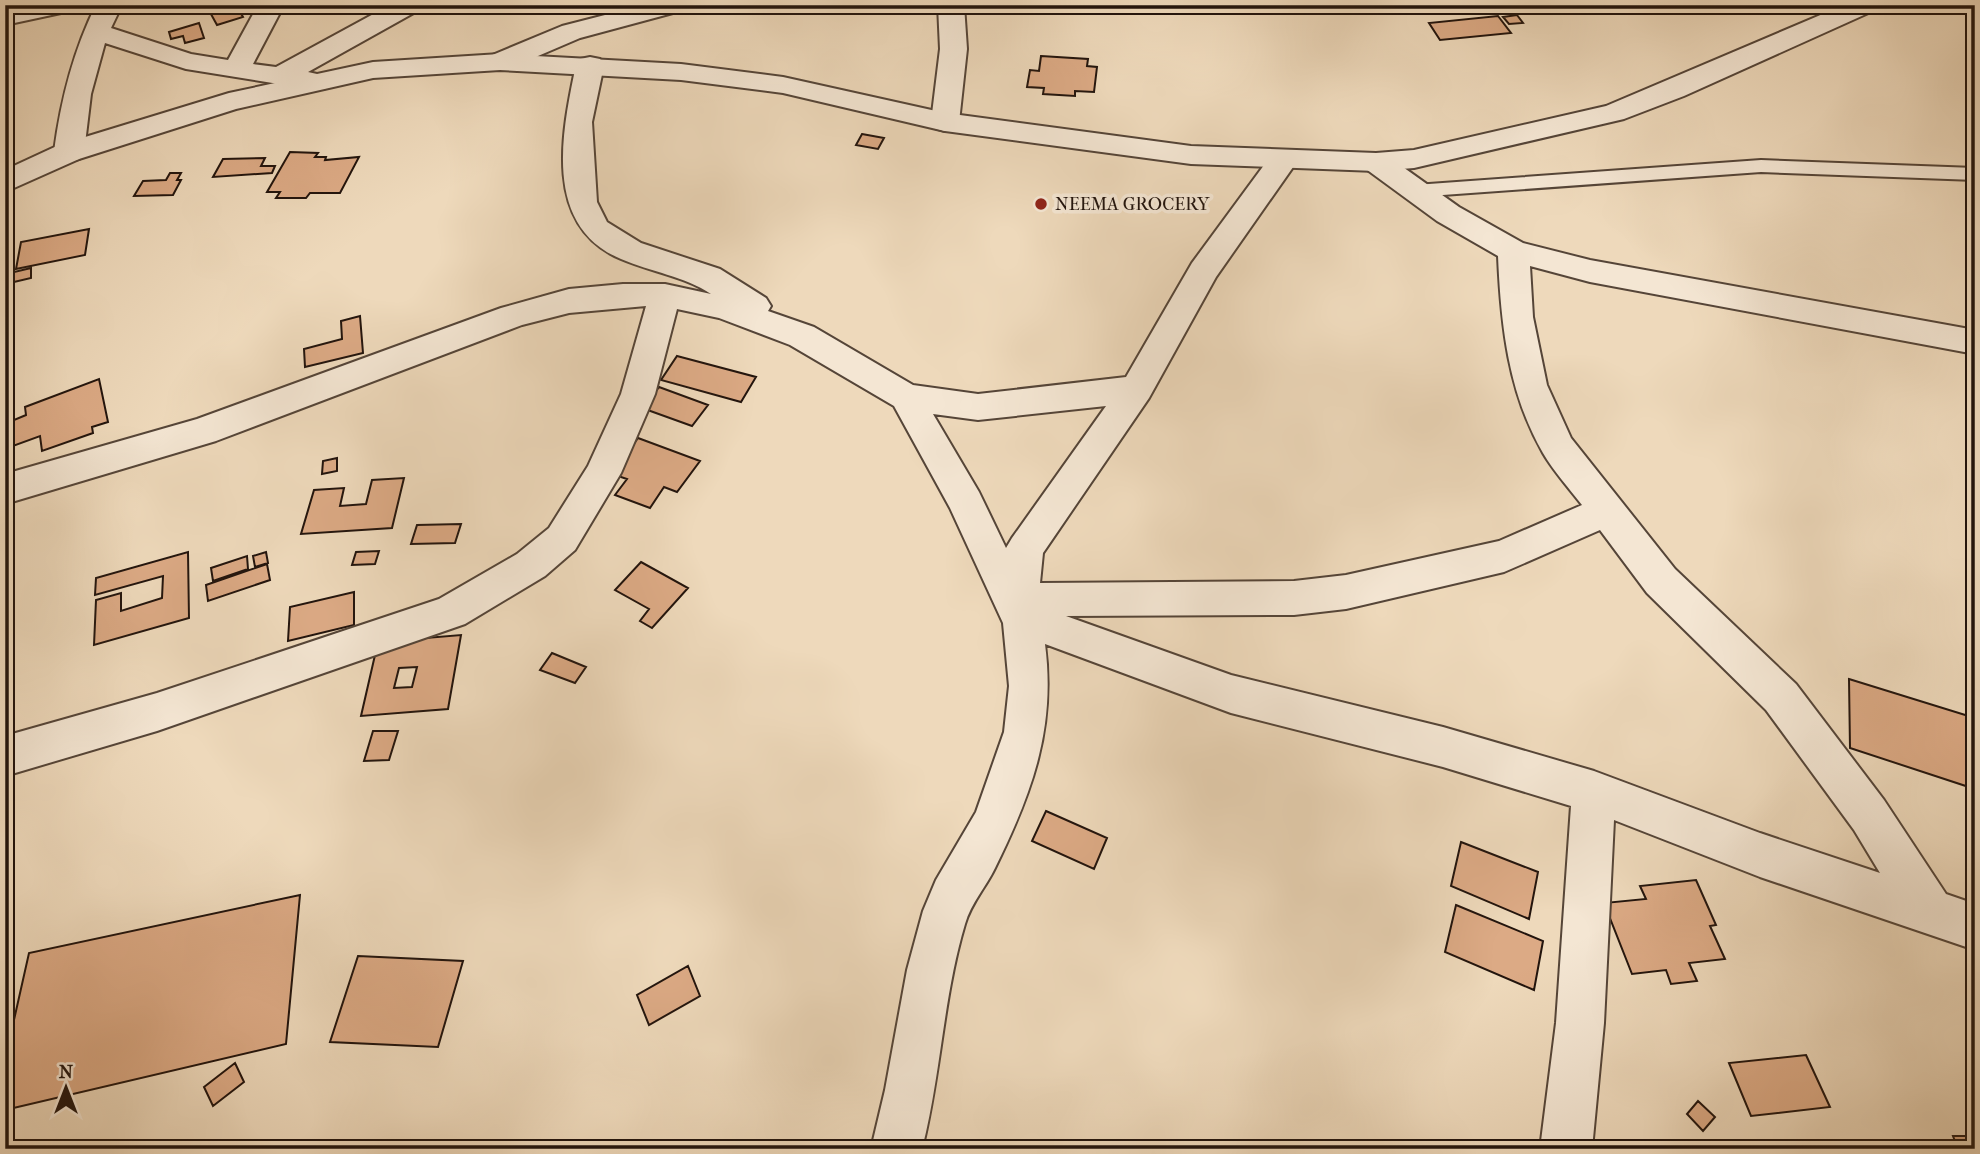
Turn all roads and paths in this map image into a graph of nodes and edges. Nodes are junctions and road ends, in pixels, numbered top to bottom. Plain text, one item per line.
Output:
1 (65, 5) edge
2 (109, 5) edge
3 (271, 5) edge
4 (410, 5) edge
5 (675, 5) edge
6 (950, 5) edge
7 (1866, 5) edge
8 (5, 17) edge
9 (95, 30) junction
10 (500, 62) junction
11 (590, 65) junction
12 (236, 71) junction
13 (279, 77) junction
14 (316, 82) junction
15 (944, 122) junction
16 (69, 152) junction
17 (1283, 160) junction
18 (1376, 162) junction
19 (1975, 174) edge
20 (5, 182) edge
21 (1415, 191) junction
22 (1513, 251) junction
23 (665, 295) junction
24 (802, 336) junction
25 (1975, 342) edge
26 (1137, 388) junction
27 (906, 397) junction
28 (5, 489) edge
29 (1606, 511) junction
30 (1020, 609) junction
31 (7, 753) edge
32 (1594, 792) junction
33 (1960, 926) edge
34 (896, 1149) edge
35 (1566, 1149) edge

1 - 8 street
2 - 9 street
3 - 12 street
4 - 13 street
5 - 10 street
6 - 15 street
7 - 18 street
9 - 12 street
9 - 16 street
10 - 11 street
10 - 14 street
11 - 15 street
11 - 24 street
12 - 13 street
13 - 14 street
14 - 16 street
15 - 17 street
16 - 20 street
17 - 18 street
17 - 26 street
18 - 21 street
19 - 21 lane
21 - 22 street
22 - 25 street
22 - 29 street
23 - 24 street
23 - 28 street
23 - 31 street
24 - 27 street
26 - 27 street
26 - 30 street
27 - 30 street
29 - 30 street
29 - 33 street
30 - 32 street
30 - 34 street
32 - 33 street
32 - 35 street

